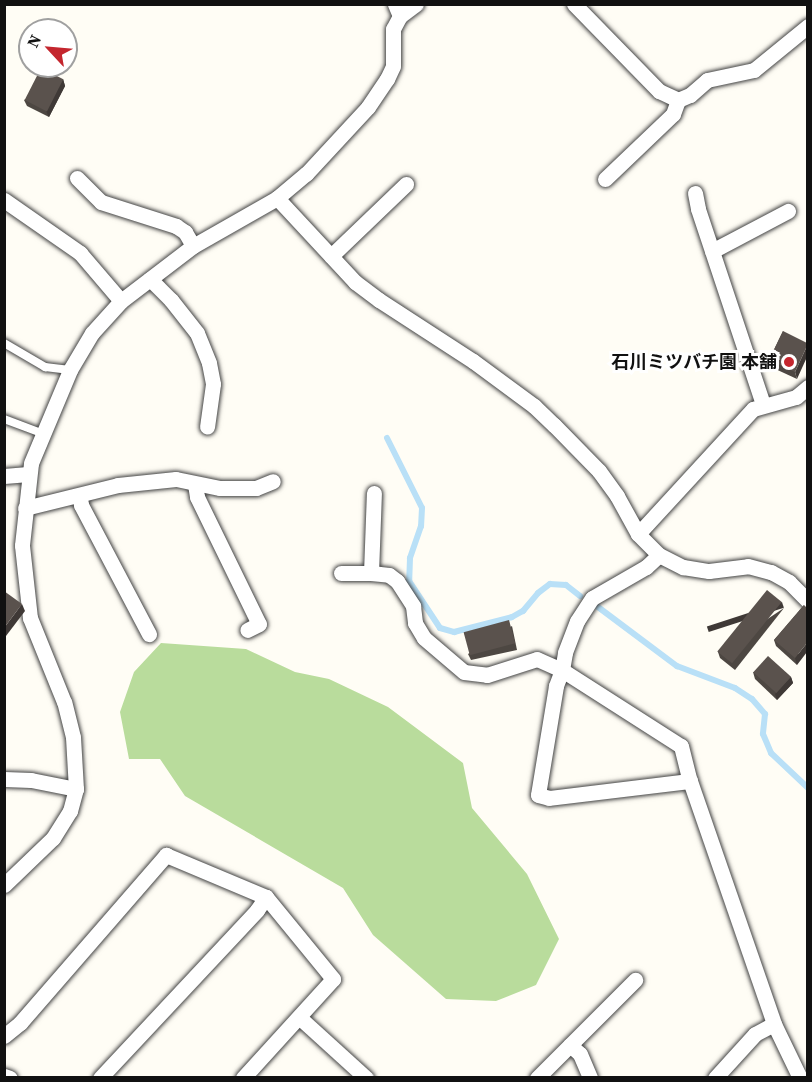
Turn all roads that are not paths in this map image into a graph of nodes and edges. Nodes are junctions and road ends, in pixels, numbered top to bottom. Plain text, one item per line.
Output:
1 (416, 4) edge
2 (574, 4) edge
3 (398, 10) edge
4 (806, 32) edge
5 (678, 100) junction
6 (77, 178) dead end
7 (605, 179) dead end
8 (406, 184) dead end
9 (695, 194) dead end
10 (278, 198) junction
11 (4, 200) edge
12 (788, 211) dead end
13 (194, 246) junction
14 (712, 251) junction
15 (331, 256) junction
16 (150, 279) junction
17 (121, 301) junction
18 (4, 343) edge
19 (70, 370) junction
20 (807, 387) edge
21 (763, 404) junction
22 (4, 418) edge
23 (207, 427) dead end
24 (44, 434) junction
25 (28, 474) junction
26 (4, 476) edge
27 (273, 482) dead end
28 (195, 484) junction
29 (374, 493) dead end
30 (80, 496) junction
31 (25, 508) junction
32 (638, 534) junction
33 (659, 555) junction
34 (342, 573) dead end
35 (371, 573) junction
36 (807, 601) edge
37 (247, 630) dead end
38 (149, 634) dead end
39 (562, 669) junction
40 (4, 779) edge
41 (690, 781) junction
42 (76, 789) junction
43 (4, 885) edge
44 (266, 897) junction
45 (635, 980) dead end
46 (299, 1017) junction
47 (774, 1024) junction
48 (4, 1036) edge
49 (570, 1045) junction
50 (731, 1071) edge
51 (4, 1076) edge
52 (10, 1077) edge
53 (100, 1077) edge
54 (243, 1077) edge
55 (366, 1077) edge
56 (537, 1077) edge
57 (590, 1077) edge
58 (715, 1077) edge
59 (800, 1077) edge

1 - 3 street
2 - 5 street
3 - 10 street
4 - 5 street
5 - 7 street
6 - 13 street
8 - 15 street
9 - 14 street
10 - 13 street
10 - 15 street
11 - 17 street
12 - 14 street
13 - 16 street
14 - 21 street
15 - 32 street
16 - 17 street
16 - 23 street
17 - 19 street
18 - 19 lane
19 - 24 street
20 - 21 street
21 - 32 street
22 - 24 lane
24 - 25 street
25 - 26 street
25 - 31 street
27 - 28 street
28 - 30 street
28 - 37 street
29 - 35 street
30 - 31 street
30 - 38 street
31 - 42 street
32 - 33 street
33 - 36 street
33 - 39 street
34 - 35 street
35 - 39 street
39 - 41 street
39 - 41 street
40 - 42 street
41 - 47 street
42 - 43 street
44 - 46 street
44 - 48 street
44 - 53 street
45 - 49 street
46 - 54 street
46 - 55 street
47 - 50 street
47 - 59 street
49 - 56 street
49 - 57 street
50 - 58 street
51 - 52 street

